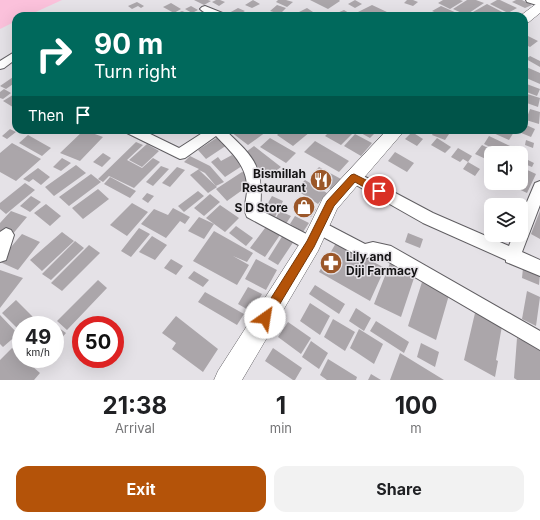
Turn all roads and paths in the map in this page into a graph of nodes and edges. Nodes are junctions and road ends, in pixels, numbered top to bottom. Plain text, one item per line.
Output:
1 (530, 0) edge
2 (540, 3) edge
3 (540, 7) edge
4 (205, 9) dead end
5 (212, 12) edge
6 (528, 16) edge
7 (12, 57) edge
8 (0, 66) edge
9 (138, 134) edge
10 (210, 134) edge
11 (220, 134) edge
12 (393, 134) edge
13 (354, 177) junction
14 (540, 186) edge
15 (528, 216) edge
16 (6, 235) dead end
17 (315, 235) junction
18 (518, 242) edge
19 (0, 255) edge
20 (512, 257) junction
21 (540, 268) edge
22 (540, 341) edge
23 (227, 380) edge

1 - 2 street
3 - 6 main road
4 - 5 street
7 - 8 street
9 - 10 street
11 - 17 street
12 - 13 main road
13 - 17 main road
13 - 20 street
14 - 15 street
16 - 19 street
17 - 22 street
17 - 23 main road
18 - 20 street
20 - 21 street

